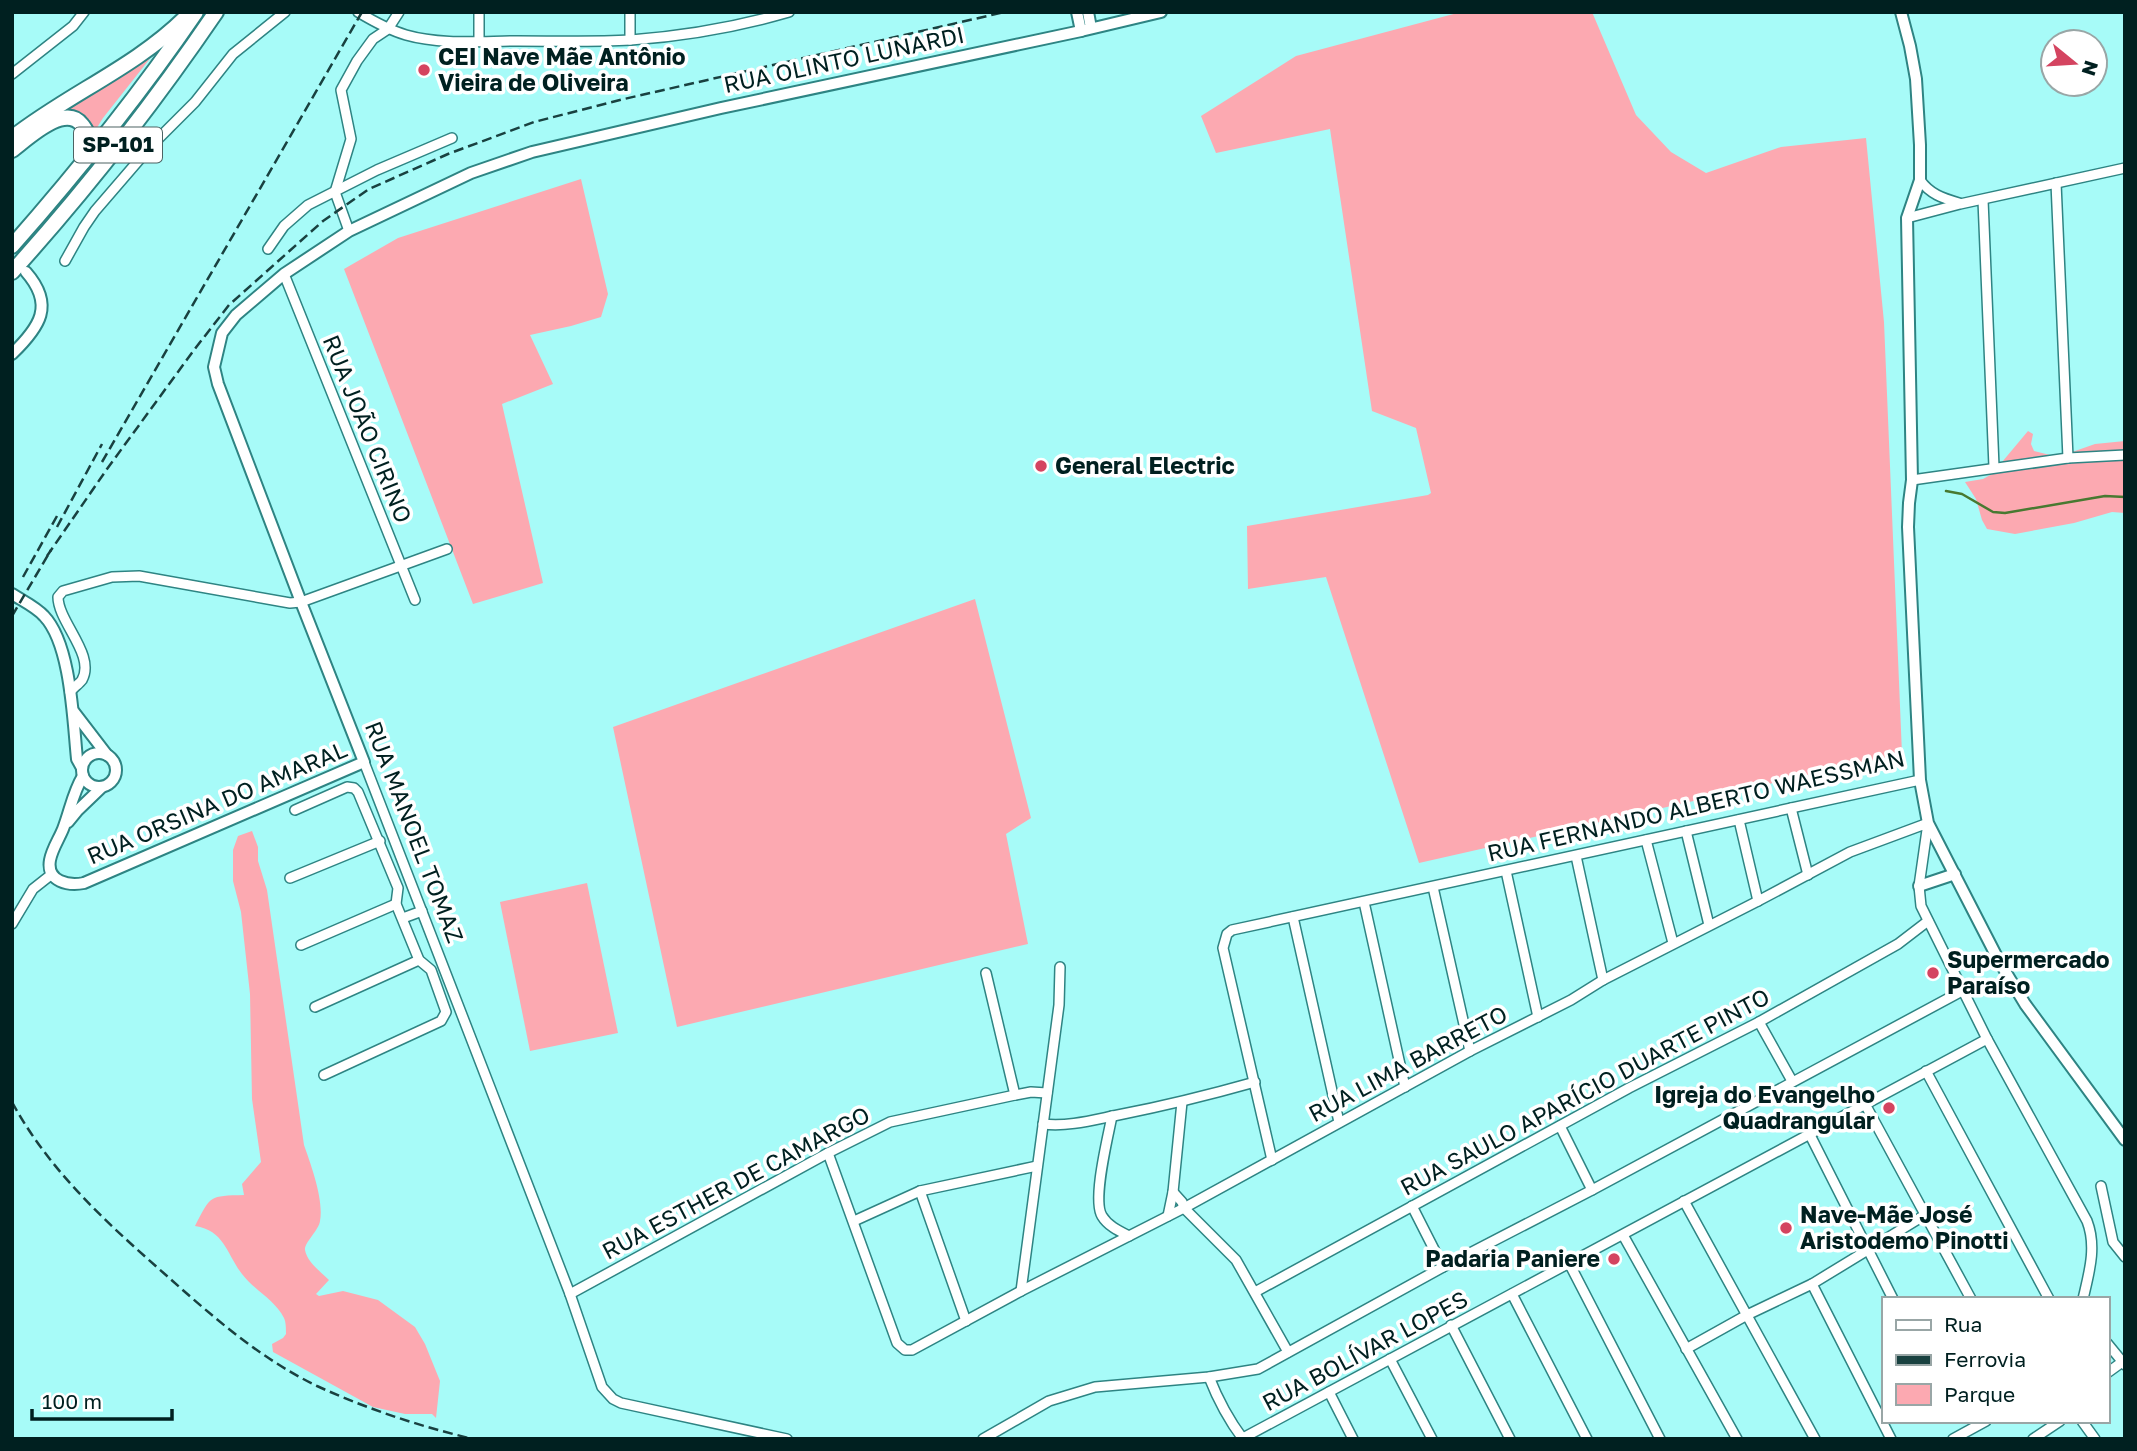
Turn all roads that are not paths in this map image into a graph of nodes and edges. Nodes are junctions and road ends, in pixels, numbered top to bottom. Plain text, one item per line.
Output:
1 (85, 12) edge
2 (193, 12) edge
3 (216, 12) edge
4 (285, 12) edge
5 (358, 12) edge
6 (398, 12) edge
7 (479, 12) edge
8 (630, 12) edge
9 (789, 12) edge
10 (1077, 12) edge
11 (1088, 12) edge
12 (1161, 12) edge
13 (1901, 12) edge
14 (758, 16) edge
15 (388, 29) junction
16 (1086, 30) junction
17 (630, 40) junction
18 (479, 41) junction
19 (12, 74) edge
20 (12, 138) edge
21 (452, 138) dead end
22 (12, 150) edge
23 (83, 164) junction
24 (2125, 168) edge
25 (1920, 180) junction
26 (2056, 183) junction
27 (335, 192) junction
28 (1983, 200) junction
29 (1960, 204) junction
30 (1907, 218) junction
31 (349, 231) junction
32 (12, 246) edge
33 (268, 248) dead end
34 (65, 261) dead end
35 (19, 272) edge
36 (284, 274) junction
37 (12, 354) edge
38 (218, 384) joint
39 (2125, 455) edge
40 (2068, 458) junction
41 (1994, 467) junction
42 (1912, 480) junction
43 (447, 549) dead end
44 (401, 566) junction
45 (12, 594) edge
46 (415, 600) dead end
47 (300, 602) junction
48 (70, 691) junction
49 (72, 710) junction
50 (107, 755) junction
51 (364, 762) junction
52 (83, 772) junction
53 (1920, 780) junction
54 (102, 787) junction
55 (1791, 808) junction
56 (295, 810) dead end
57 (1739, 820) junction
58 (1928, 823) junction
59 (63, 830) junction
60 (1686, 831) junction
61 (1646, 840) junction
62 (380, 841) junction
63 (1576, 856) junction
64 (1506, 871) junction
65 (52, 874) junction
66 (1955, 874) junction
67 (1808, 875) junction
68 (290, 878) dead end
69 (1919, 886) junction
70 (1433, 887) junction
71 (1758, 901) junction
72 (1364, 902) junction
73 (396, 904) junction
74 (422, 911) junction
75 (1293, 917) junction
76 (402, 918) junction
77 (1928, 921) junction
78 (12, 925) edge
79 (1709, 925) junction
80 (1673, 943) junction
81 (301, 945) dead end
82 (419, 960) junction
83 (1060, 967) dead end
84 (985, 973) dead end
85 (1603, 980) junction
86 (1962, 990) junction
87 (315, 1007) dead end
88 (1538, 1017) junction
89 (1759, 1022) junction
90 (1987, 1039) junction
91 (1470, 1051) junction
92 (1926, 1072) junction
93 (324, 1075) dead end
94 (1792, 1081) junction
95 (1255, 1083) junction
96 (1405, 1087) junction
97 (1046, 1093) junction
98 (1015, 1095) junction
99 (1182, 1102) junction
100 (1865, 1104) junction
101 (1112, 1116) junction
102 (1339, 1122) junction
103 (1043, 1124) junction
104 (1560, 1126) junction
105 (1809, 1133) junction
106 (2125, 1140) edge
107 (828, 1153) junction
108 (1272, 1160) junction
109 (1037, 1166) junction
110 (2101, 1186) dead end
111 (1592, 1190) junction
112 (920, 1191) junction
113 (1173, 1192) junction
114 (1684, 1201) junction
115 (1412, 1206) junction
116 (1184, 1208) junction
117 (1925, 1215) junction
118 (1168, 1216) junction
119 (854, 1221) junction
120 (1115, 1229) junction
121 (1623, 1235) junction
122 (1129, 1236) junction
123 (1118, 1242) junction
124 (1868, 1251) junction
125 (2125, 1257) edge
126 (1569, 1263) junction
127 (1443, 1267) junction
128 (1812, 1284) junction
129 (1021, 1291) junction
130 (1255, 1292) junction
131 (570, 1294) junction
132 (1513, 1294) junction
133 (1892, 1297) edge
134 (1970, 1297) edge
135 (2048, 1297) edge
136 (2083, 1297) edge
137 (1747, 1315) junction
138 (966, 1321) junction
139 (1451, 1325) junction
140 (2109, 1345) edge
141 (1686, 1349) junction
142 (1288, 1352) junction
143 (1390, 1359) junction
144 (2124, 1362) edge
145 (2109, 1372) edge
146 (1209, 1377) junction
147 (1329, 1392) junction
148 (1882, 1421) edge
149 (1883, 1423) edge
150 (1959, 1423) edge
151 (1982, 1423) edge
152 (2057, 1423) edge
153 (2083, 1423) edge
154 (1964, 1432) junction
155 (1243, 1438) edge
156 (787, 1439) edge
157 (983, 1439) edge
158 (1353, 1439) edge
159 (1432, 1439) edge
160 (1510, 1439) edge
161 (1587, 1439) edge
162 (1660, 1439) edge
163 (1737, 1439) edge
164 (1815, 1439) edge
165 (1891, 1439) edge
166 (1954, 1439) edge
167 (2034, 1439) edge
168 (2095, 1439) edge

1 - 19 street
2 - 20 highway
2 - 23 highway, SP-101
3 - 35 highway, SP-101
4 - 34 street
5 - 15 street
6 - 15 street
7 - 18 street
8 - 17 street
9 - 14 street
10 - 16 street
11 - 16 street
12 - 16 street, RUA OLINTO LUNARDI
13 - 25 street, RUA FERNANDO ALBERTO WAESSMAN
14 - 17 street
15 - 18 street
15 - 27 street
16 - 31 street, RUA OLINTO LUNARDI
17 - 18 street
21 - 27 street
22 - 23 highway
23 - 32 highway, SP-101
24 - 26 street
25 - 29 street
25 - 30 street, RUA FERNANDO ALBERTO WAESSMAN
26 - 28 street
26 - 40 street
27 - 31 street
27 - 33 street
28 - 29 street
28 - 41 street
29 - 30 street
30 - 42 street, RUA FERNANDO ALBERTO WAESSMAN
31 - 36 street, RUA OLINTO LUNARDI
35 - 37 street
36 - 38 street, RUA OLINTO LUNARDI
36 - 44 street, RUA JOÃO CIRINO
38 - 47 street, RUA MANOEL TOMAZ
39 - 40 street
40 - 41 street
41 - 42 street
42 - 53 street, RUA FERNANDO ALBERTO WAESSMAN
43 - 44 street
44 - 46 street, RUA JOÃO CIRINO
44 - 47 street
45 - 48 street
47 - 48 street
47 - 51 street, RUA MANOEL TOMAZ
48 - 49 street
49 - 50 street
49 - 52 street
50 - 52 street
50 - 54 street
51 - 65 street, RUA ORSINA DO AMARAL
51 - 74 street, RUA MANOEL TOMAZ
52 - 54 street
52 - 59 street, RUA ORSINA DO AMARAL
53 - 55 street, RUA FERNANDO ALBERTO WAESSMAN
53 - 58 street
54 - 59 street, RUA ORSINA DO AMARAL
55 - 57 street, RUA FERNANDO ALBERTO WAESSMAN
55 - 67 street
56 - 62 street
57 - 60 street, RUA FERNANDO ALBERTO WAESSMAN
57 - 71 street
58 - 66 street
58 - 67 street, RUA LIMA BARRETO
58 - 69 street
59 - 65 street, RUA ORSINA DO AMARAL
60 - 61 street, RUA FERNANDO ALBERTO WAESSMAN
60 - 79 street
61 - 63 street, RUA FERNANDO ALBERTO WAESSMAN
61 - 80 street
62 - 68 street
62 - 73 street
63 - 64 street, RUA FERNANDO ALBERTO WAESSMAN
63 - 85 street
64 - 70 street, RUA FERNANDO ALBERTO WAESSMAN
64 - 88 street
65 - 78 street
66 - 69 street
66 - 106 street
67 - 71 street, RUA LIMA BARRETO
69 - 77 street
70 - 72 street, RUA FERNANDO ALBERTO WAESSMAN
70 - 91 street
71 - 79 street, RUA LIMA BARRETO
72 - 75 street, RUA FERNANDO ALBERTO WAESSMAN
72 - 96 street
73 - 76 street
73 - 81 street
74 - 76 street
74 - 131 street, RUA MANOEL TOMAZ
75 - 95 street, RUA FERNANDO ALBERTO WAESSMAN
75 - 102 street
76 - 82 street
77 - 86 street
77 - 89 street, RUA SAULO APARÍCIO DUARTE PINTO
79 - 80 street, RUA LIMA BARRETO
80 - 85 street, RUA LIMA BARRETO
82 - 87 street
82 - 93 street
83 - 97 street
84 - 98 street
85 - 88 street, RUA LIMA BARRETO
86 - 90 street
86 - 94 street
88 - 91 street, RUA LIMA BARRETO
89 - 94 street
89 - 104 street, RUA SAULO APARÍCIO DUARTE PINTO
90 - 92 street, RUA BOLÍVAR LOPES
90 - 136 street
91 - 96 street, RUA LIMA BARRETO
92 - 100 street, RUA BOLÍVAR LOPES
92 - 135 street
94 - 111 street
95 - 99 street
95 - 108 street
96 - 102 street, RUA LIMA BARRETO
97 - 98 street, RUA ESTHER DE CAMARGO
97 - 103 street
98 - 107 street, RUA ESTHER DE CAMARGO
99 - 101 street
99 - 113 street
100 - 105 street, RUA BOLÍVAR LOPES
100 - 117 street
101 - 103 street
101 - 120 street
102 - 108 street, RUA LIMA BARRETO
103 - 109 street
104 - 111 street
104 - 115 street, RUA SAULO APARÍCIO DUARTE PINTO
105 - 114 street, RUA BOLÍVAR LOPES
105 - 124 street
107 - 119 street
107 - 131 street, RUA ESTHER DE CAMARGO
108 - 116 street, RUA LIMA BARRETO
109 - 112 street
109 - 129 street
110 - 125 street
111 - 127 street
112 - 119 street
112 - 138 street
113 - 116 street
113 - 118 street
114 - 121 street, RUA BOLÍVAR LOPES
114 - 137 street
115 - 127 street
115 - 130 street, RUA SAULO APARÍCIO DUARTE PINTO
116 - 118 street, RUA LIMA BARRETO
116 - 130 street
117 - 124 street
117 - 134 street
118 - 122 street, RUA LIMA BARRETO
119 - 138 street, RUA LIMA BARRETO
120 - 122 street
120 - 123 street
121 - 126 street, RUA BOLÍVAR LOPES
121 - 141 street
122 - 123 street, RUA LIMA BARRETO
123 - 129 street, RUA LIMA BARRETO
124 - 128 street
124 - 133 street
126 - 132 street, RUA BOLÍVAR LOPES
126 - 162 street
127 - 142 street
128 - 137 street
128 - 148 street
129 - 138 street, RUA LIMA BARRETO
130 - 142 street
131 - 156 street, RUA MANOEL TOMAZ
132 - 139 street, RUA BOLÍVAR LOPES
132 - 161 street
137 - 141 street
137 - 164 street
139 - 143 street, RUA BOLÍVAR LOPES
139 - 160 street
140 - 144 street
141 - 163 street
142 - 146 street
143 - 147 street, RUA BOLÍVAR LOPES
143 - 159 street
144 - 145 street
146 - 155 street
146 - 157 street
147 - 155 street, RUA BOLÍVAR LOPES
147 - 158 street
149 - 165 street
150 - 154 street
151 - 154 street
152 - 167 street
153 - 168 street
154 - 166 street

